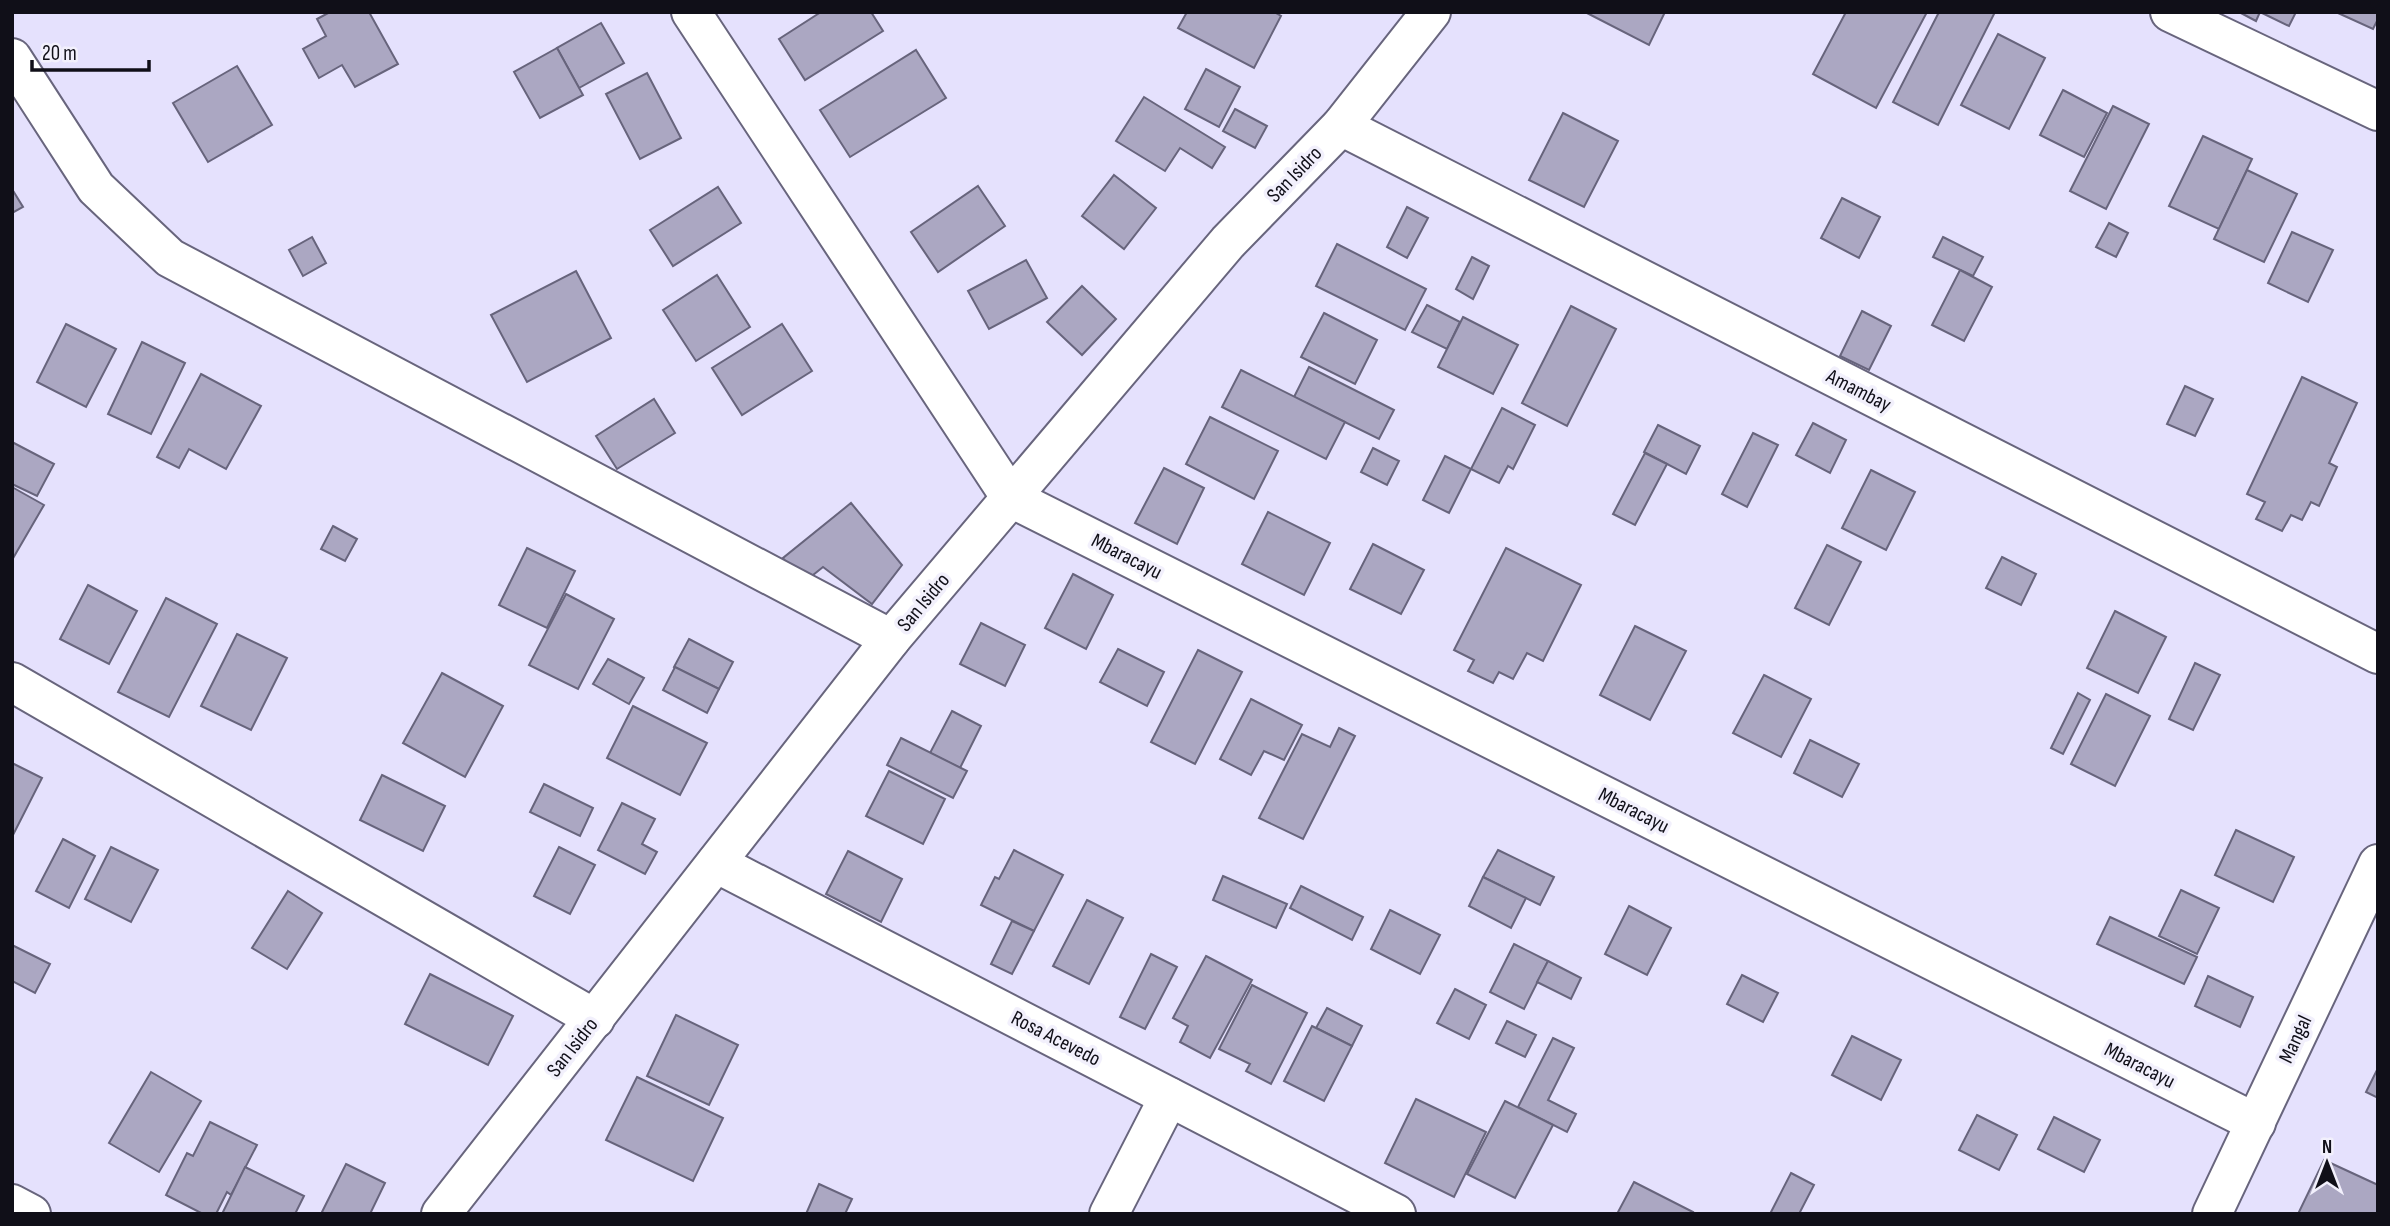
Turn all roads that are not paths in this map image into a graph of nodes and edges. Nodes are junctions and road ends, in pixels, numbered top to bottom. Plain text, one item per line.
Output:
1 (691, 12) edge
2 (1431, 12) edge
3 (2170, 12) edge
4 (12, 58) edge
5 (2378, 111) edge
6 (1341, 125) junction
7 (1011, 498) junction
8 (891, 639) junction
9 (2378, 654) edge
10 (12, 682) edge
11 (716, 863) junction
12 (2378, 864) edge
13 (595, 1019) junction
14 (1169, 1097) junction
15 (2256, 1123) junction
16 (12, 1204) edge
17 (31, 1214) edge
18 (441, 1214) edge
19 (1109, 1214) edge
20 (1396, 1214) edge
21 (2212, 1214) edge

1 - 7 street
2 - 6 street, San Isidro
3 - 5 street
4 - 8 street
6 - 7 street, San Isidro
6 - 9 street, Amambay
7 - 8 street, San Isidro
7 - 15 street, Mbaracayu
8 - 11 street, San Isidro
10 - 13 street
11 - 13 street, San Isidro
11 - 14 street, Rosa Acevedo
12 - 15 street, Mangal
13 - 18 street, San Isidro
14 - 19 street
14 - 20 street, Rosa Acevedo
15 - 21 street, Mangal
16 - 17 street

